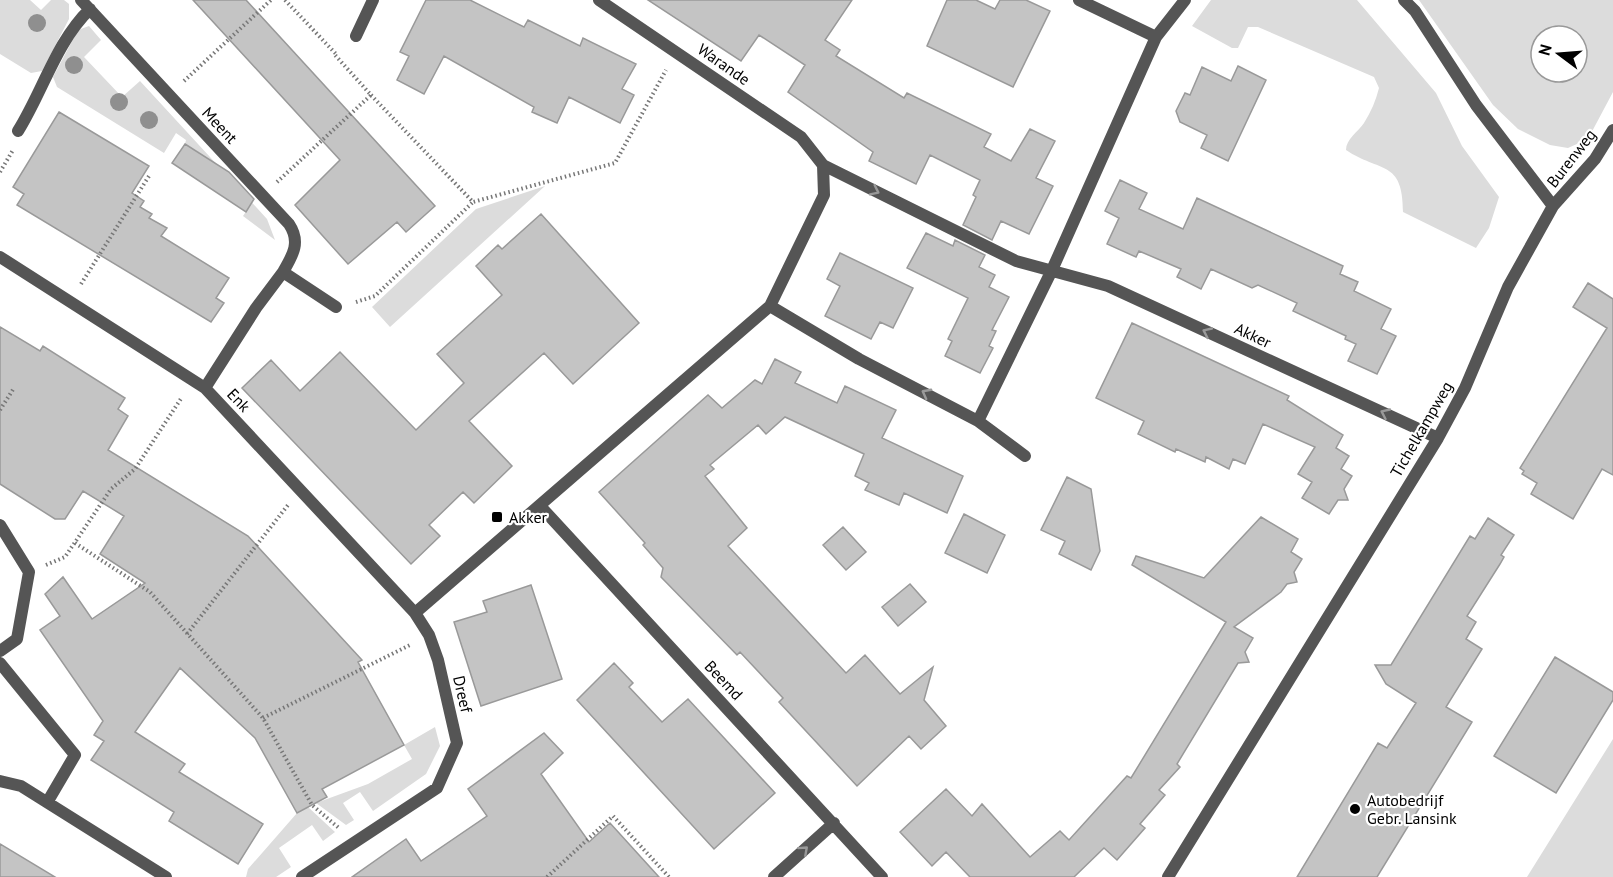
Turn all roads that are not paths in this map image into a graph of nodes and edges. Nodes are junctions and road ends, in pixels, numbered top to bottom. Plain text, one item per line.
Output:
1 (373, 0) edge
2 (599, 0) edge
3 (1079, 0) edge
4 (1185, 0) edge
5 (1404, 0) edge
6 (85, 4) edge
7 (356, 36) road end
8 (1156, 37) junction
9 (1613, 130) edge
10 (18, 131) dead end
11 (823, 165) junction
12 (1553, 206) junction
13 (0, 257) edge
14 (1052, 270) junction
15 (283, 272) junction
16 (770, 306) junction
17 (336, 307) road end
18 (205, 388) junction
19 (978, 421) junction
20 (1438, 438) junction
21 (1025, 456) dead end
22 (541, 507) junction
23 (0, 525) edge
24 (415, 613) junction
25 (0, 651) edge
26 (0, 663) edge
27 (0, 781) edge
28 (48, 801) junction
29 (834, 823) junction
30 (166, 877) edge
31 (302, 877) edge
32 (774, 877) edge
33 (882, 877) edge
34 (1168, 877) edge

1 - 7 street
2 - 11 street, Warande
3 - 8 street
4 - 8 street
5 - 12 street
6 - 10 street, Meent
6 - 15 street, Meent
8 - 14 street
9 - 12 street, Burenweg
11 -> 14 street, Akker
11 - 16 street
12 - 20 street, Tichelkampweg
13 - 18 street, Enk
14 - 19 street
20 -> 14 street, Akker
15 - 17 street
15 - 18 street, Meent
19 -> 16 street
16 - 22 street
18 - 24 street, Enk
19 - 21 street
20 - 34 street, Tichelkampweg
22 - 24 street
22 - 29 street, Beemd
23 - 25 street
24 - 31 street, Dreef
26 - 28 street
27 - 28 street
28 - 30 street
32 -> 29 street
29 - 33 street, Beemd

